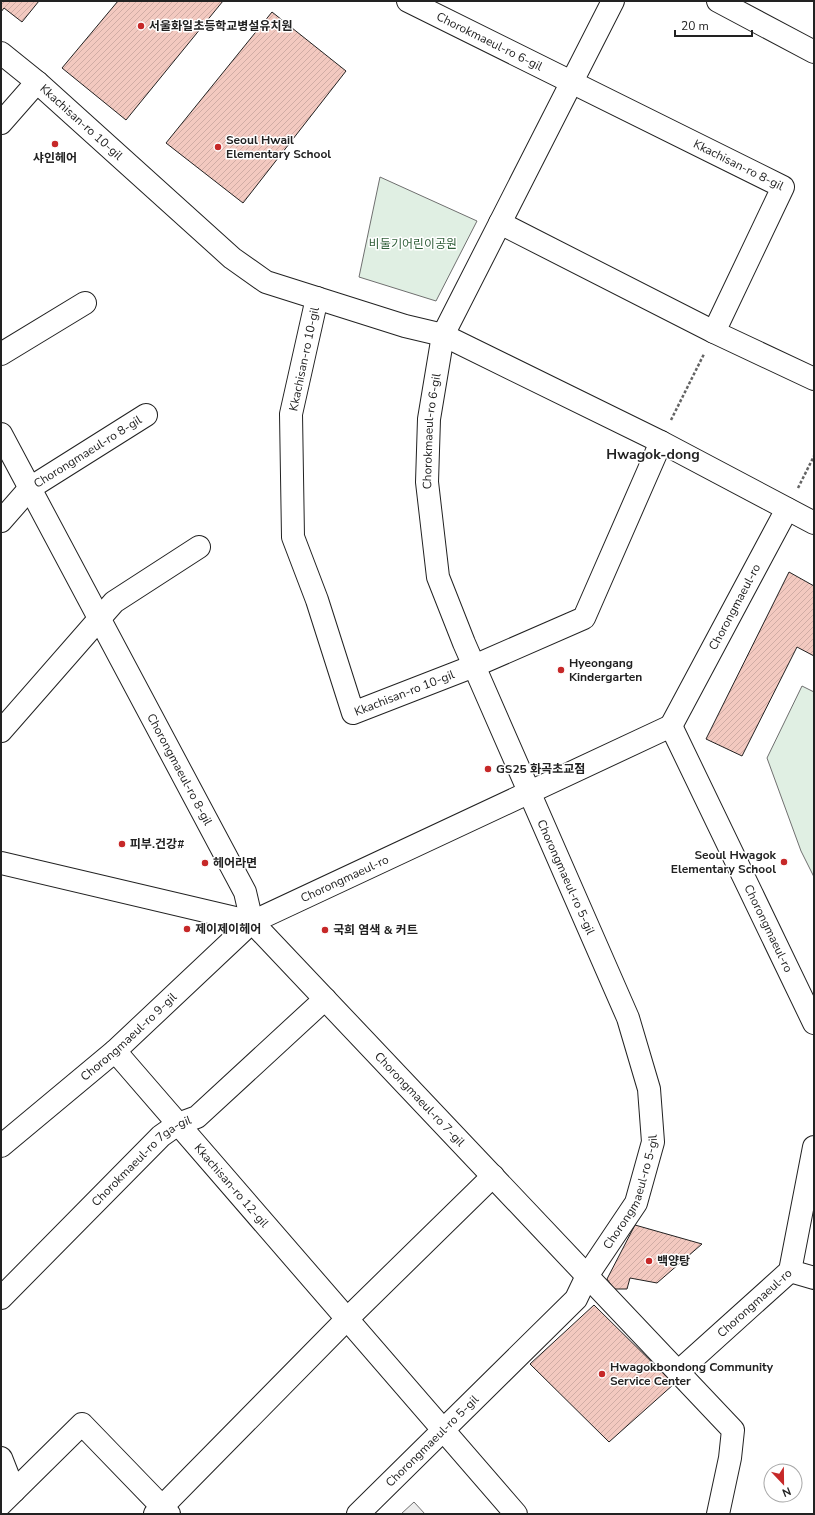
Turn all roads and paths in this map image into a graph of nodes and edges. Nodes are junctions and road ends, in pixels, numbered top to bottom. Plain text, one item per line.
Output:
1 (408, 1) edge
2 (613, 1) edge
3 (718, 1) edge
4 (1, 52) edge
5 (814, 52) edge
6 (37, 82) junction
7 (571, 82) junction
8 (1, 123) edge
9 (500, 223) junction
10 (317, 298) junction
11 (85, 303) dead end
12 (714, 332) junction
13 (443, 335) junction
14 (1, 354) edge
15 (814, 379) edge
16 (146, 415) dead end
17 (1, 434) edge
18 (661, 442) junction
19 (814, 456) edge
20 (30, 488) junction
21 (787, 509) junction
22 (1, 521) edge
23 (814, 523) edge
24 (199, 547) dead end
25 (100, 619) junction
26 (474, 666) junction
27 (671, 726) junction
28 (1, 731) edge
29 (529, 792) junction
30 (1, 863) edge
31 (252, 922) junction
32 (325, 999) junction
33 (814, 1023) edge
34 (115, 1051) junction
35 (178, 1124) junction
36 (1, 1146) edge
37 (814, 1147) edge
38 (493, 1176) junction
39 (790, 1271) junction
40 (587, 1276) junction
41 (814, 1278) edge
42 (1, 1298) edge
43 (347, 1319) junction
44 (678, 1372) junction
45 (443, 1430) junction
46 (1, 1458) edge
47 (7, 1498) edge
48 (162, 1512) edge
49 (358, 1514) edge
50 (516, 1514) edge
51 (718, 1514) edge

1 - 7 street, Chorokmaeul-ro 6-gil
2 - 7 street, Chorokmaeul-ro 6-gil
3 - 5 street
4 - 6 street, Kkachisan-ro 10-gil
6 - 8 street
6 - 10 street, Kkachisan-ro 10-gil
7 - 9 street, Chorokmaeul-ro 6-gil
7 - 12 street, Kkachisan-ro 8-gil
9 - 12 street
9 - 13 street, Chorokmaeul-ro 6-gil
10 - 13 street, Kkachisan-ro 10-gil
10 - 26 street, Kkachisan-ro 10-gil
11 - 14 street
12 - 15 street
12 - 18 path
13 - 18 street, Kkachisan-ro 10-gil
13 - 26 street, Chorokmaeul-ro 6-gil
16 - 20 street, Chorongmaeul-ro 8-gil
17 - 20 street, Chorongmaeul-ro 8-gil
18 - 21 street, Kkachisan-ro 10-gil
18 - 26 street, Kkachisan-ro 10-gil
19 - 21 path
20 - 22 street
20 - 25 street, Chorongmaeul-ro 8-gil
21 - 23 street, Kkachisan-ro 10-gil
21 - 27 street, Chorongmaeul-ro
24 - 25 street
25 - 28 street
25 - 31 street, Chorongmaeul-ro 8-gil
26 - 29 street, Chorokmaeul-ro 6-gil
27 - 29 street, Chorongmaeul-ro
27 - 33 street, Chorongmaeul-ro
29 - 31 street, Chorongmaeul-ro
29 - 40 street, Chorongmaeul-ro 5-gil
30 - 31 street
31 - 32 street, Chorongmaeul-ro 7-gil
31 - 34 street, Chorongmaeul-ro 9-gil
32 - 35 street, Chorokmaeul-ro 7ga-gil
32 - 38 street, Chorongmaeul-ro 7-gil
34 - 35 street, Kkachisan-ro 12-gil
34 - 36 street, Chorongmaeul-ro 9-gil
35 - 42 street, Chorokmaeul-ro 7ga-gil
35 - 43 street, Kkachisan-ro 12-gil
37 - 39 street, Chorongmaeul-ro
38 - 40 street, Chorongmaeul-ro 7-gil
38 - 43 street
39 - 41 street
39 - 44 street, Chorongmaeul-ro
40 - 44 street
40 - 45 street, Chorongmaeul-ro 5-gil
43 - 45 street, Kkachisan-ro 12-gil
43 - 48 street
44 - 51 street
45 - 49 street, Chorongmaeul-ro 5-gil
45 - 50 street, Kkachisan-ro 12-gil
46 - 47 street
47 - 48 street

